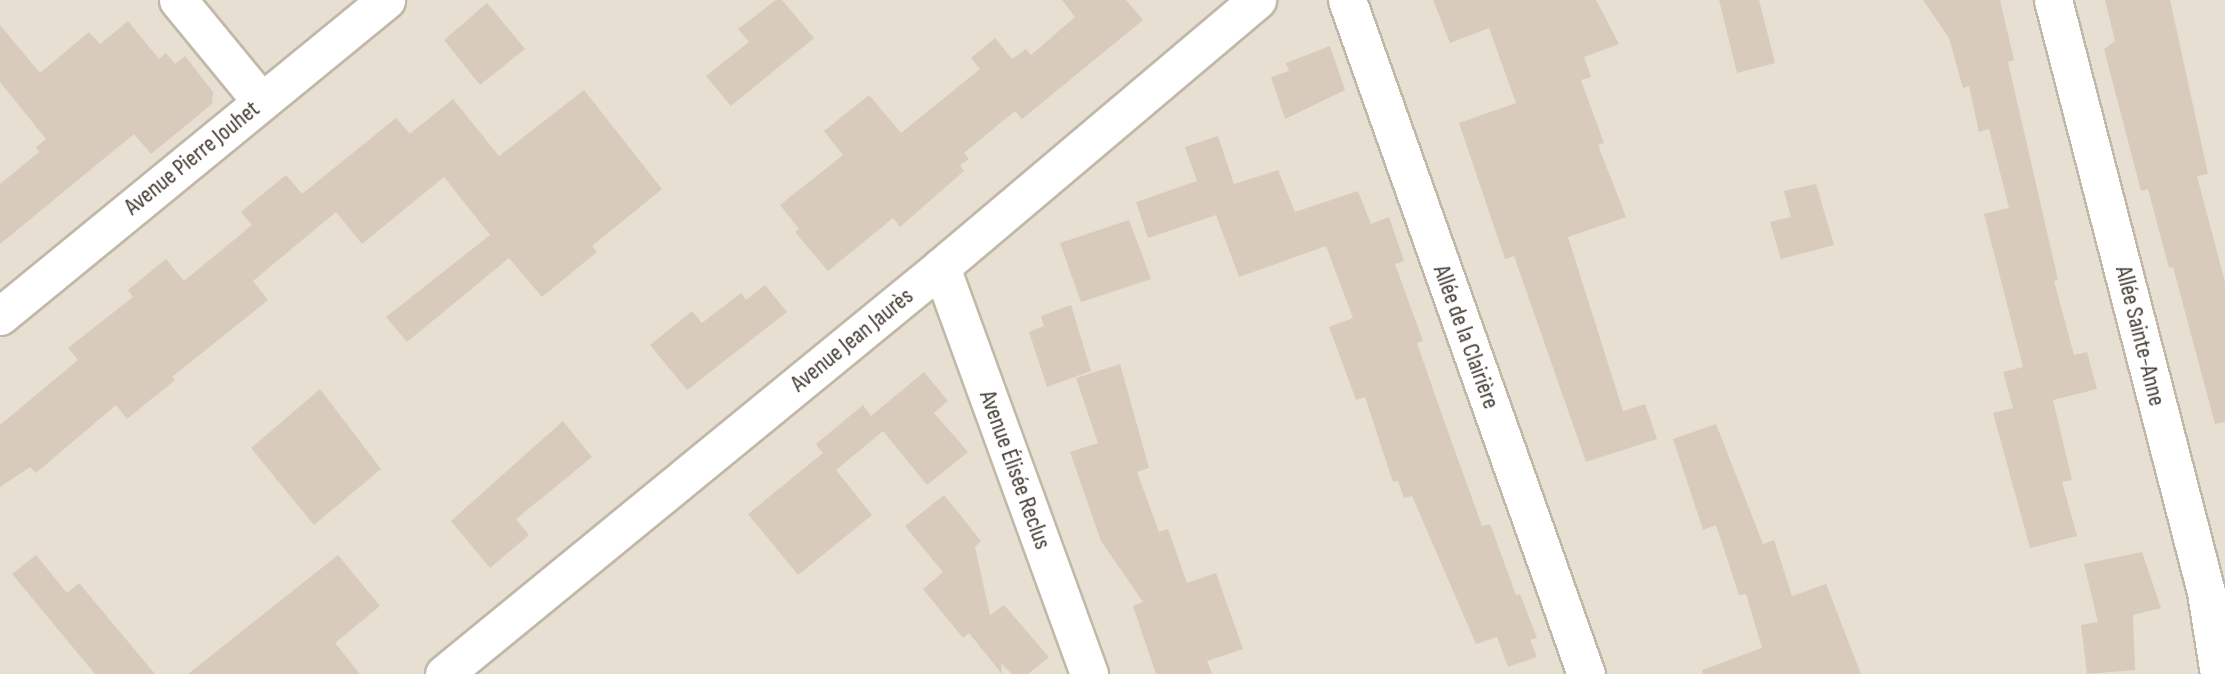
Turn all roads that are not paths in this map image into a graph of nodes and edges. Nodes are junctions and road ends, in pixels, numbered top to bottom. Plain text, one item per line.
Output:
1 (178, 0) edge
2 (386, 0) edge
3 (1256, 0) edge
4 (1347, 0) edge
5 (2053, 0) edge
6 (261, 101) junction
7 (942, 267) junction
8 (0, 316) edge
9 (444, 674) edge
10 (1089, 674) edge
11 (1586, 674) edge
12 (2219, 674) edge

1 - 6 street
2 - 6 street, Avenue Pierre Jouhet
3 - 7 street, Avenue Jean Jaurès
4 - 11 street, Allée de la Clairière
5 - 12 street, Allée Sainte-Anne
6 - 8 street, Avenue Pierre Jouhet
7 - 9 street, Avenue Jean Jaurès
7 - 10 street, Avenue Élisée Reclus

